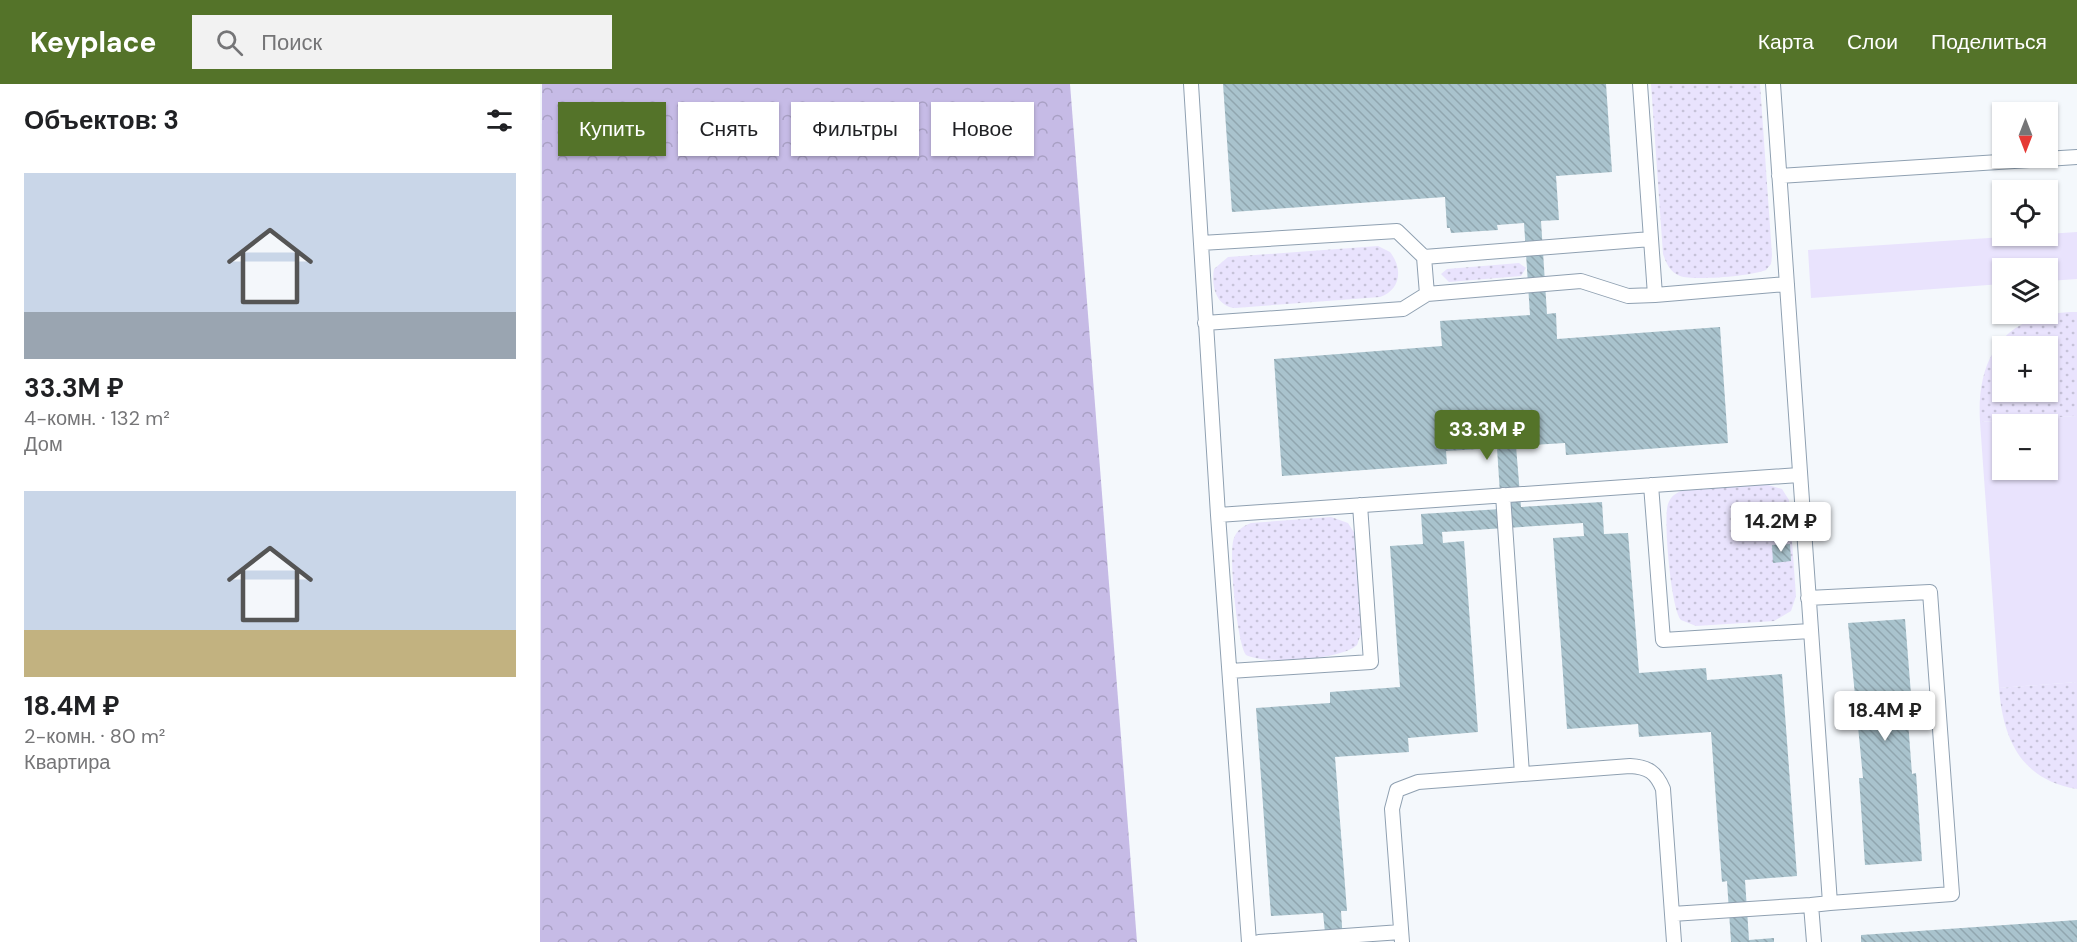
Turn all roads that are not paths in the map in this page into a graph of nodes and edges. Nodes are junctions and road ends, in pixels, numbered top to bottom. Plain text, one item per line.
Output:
1 (1191, 84) edge
2 (1640, 84) edge
3 (1773, 84) edge
4 (2077, 157) edge
5 (1779, 177) junction
6 (1651, 239) junction
7 (1201, 243) junction
8 (1424, 257) junction
9 (1787, 284) junction
10 (1427, 294) junction
11 (1655, 295) junction
12 (1205, 323) junction
13 (1799, 475) junction
14 (1651, 485) junction
15 (1503, 495) junction
16 (1360, 505) junction
17 (1218, 515) junction
18 (1808, 598) junction
19 (1810, 631) junction
20 (1230, 671) junction
21 (1522, 774) junction
22 (1830, 903) junction
23 (1811, 905) junction
24 (1672, 914) junction
25 (1401, 937) edge
26 (1249, 942) edge
27 (1259, 942) edge
28 (1674, 942) edge
29 (1814, 942) edge

1 - 7 lane
2 - 6 lane
3 - 5 lane
4 - 5 lane
5 - 9 lane
6 - 8 lane
6 - 11 lane
7 - 8 lane
7 - 12 lane
8 - 10 lane
9 - 11 lane
9 - 13 lane
10 - 11 lane
10 - 12 lane
12 - 17 lane
13 - 14 lane
13 - 18 lane
14 - 15 lane
14 - 19 lane
15 - 16 lane
15 - 21 lane
16 - 17 lane
16 - 20 lane
17 - 20 lane
18 - 19 lane
18 - 22 lane
19 - 22 lane
20 - 26 lane
21 - 24 lane
21 - 25 lane
22 - 23 lane
23 - 24 lane
23 - 29 lane
24 - 28 lane
25 - 27 lane

